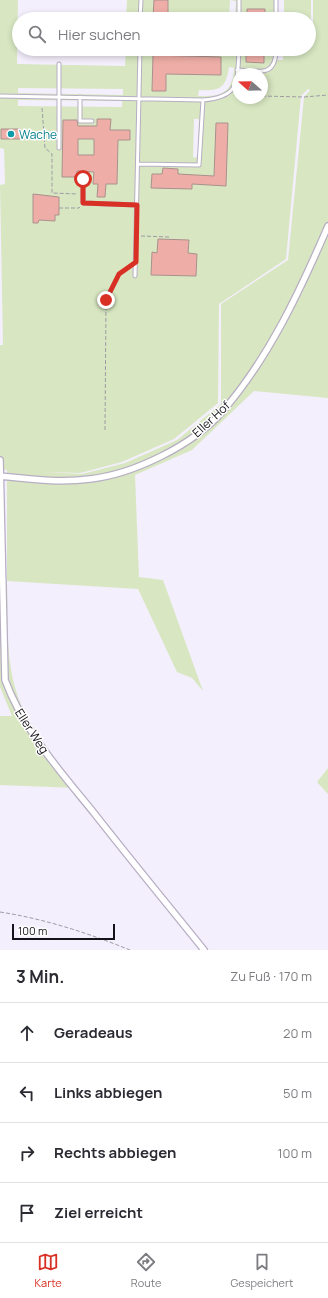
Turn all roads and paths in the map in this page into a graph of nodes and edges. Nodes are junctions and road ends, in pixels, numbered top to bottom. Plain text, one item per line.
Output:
1 (141, 0) edge
2 (239, 0) edge
3 (276, 0) edge
4 (140, 12) edge
5 (239, 12) edge
6 (276, 12) edge
7 (140, 56) edge
8 (238, 56) edge
9 (276, 56) edge
10 (59, 64) dead end
11 (237, 68) edge
12 (268, 70) edge
13 (232, 88) edge
14 (328, 95) edge
15 (0, 96) edge
16 (268, 96) edge
17 (59, 97) junction
18 (80, 97) junction
19 (139, 98) junction
20 (203, 100) junction
21 (42, 108) dead end
22 (92, 121) dead end
23 (59, 148) dead end
24 (138, 164) junction
25 (83, 179) dead end
26 (83, 194) junction
27 (83, 203) junction
28 (137, 205) junction
29 (59, 208) dead end
30 (328, 226) edge
31 (136, 236) junction
32 (169, 237) dead end
33 (136, 262) junction
34 (135, 276) dead end
35 (105, 430) dead end
36 (0, 460) edge
37 (0, 476) edge
38 (0, 912) edge
39 (130, 950) edge
40 (204, 950) edge

1 - 4 lane
2 - 5 lane
3 - 6 lane
7 - 19 lane
8 - 11 lane
9 - 12 lane
10 - 17 lane
13 - 20 lane
14 - 16 path
15 - 17 lane
17 - 18 lane
17 - 23 lane
18 - 19 lane
18 - 22 lane
19 - 20 lane
19 - 24 lane
20 - 24 lane
21 - 26 path
24 - 28 lane
25 - 26 lane
26 - 27 lane
27 - 28 lane
27 - 29 path
28 - 31 lane
30 - 37 street, Eller Hof
31 - 32 path
31 - 33 lane
33 - 34 lane
33 - 35 path
36 - 37 street, Eller Weg
37 - 40 street, Eller Weg
38 - 39 path

